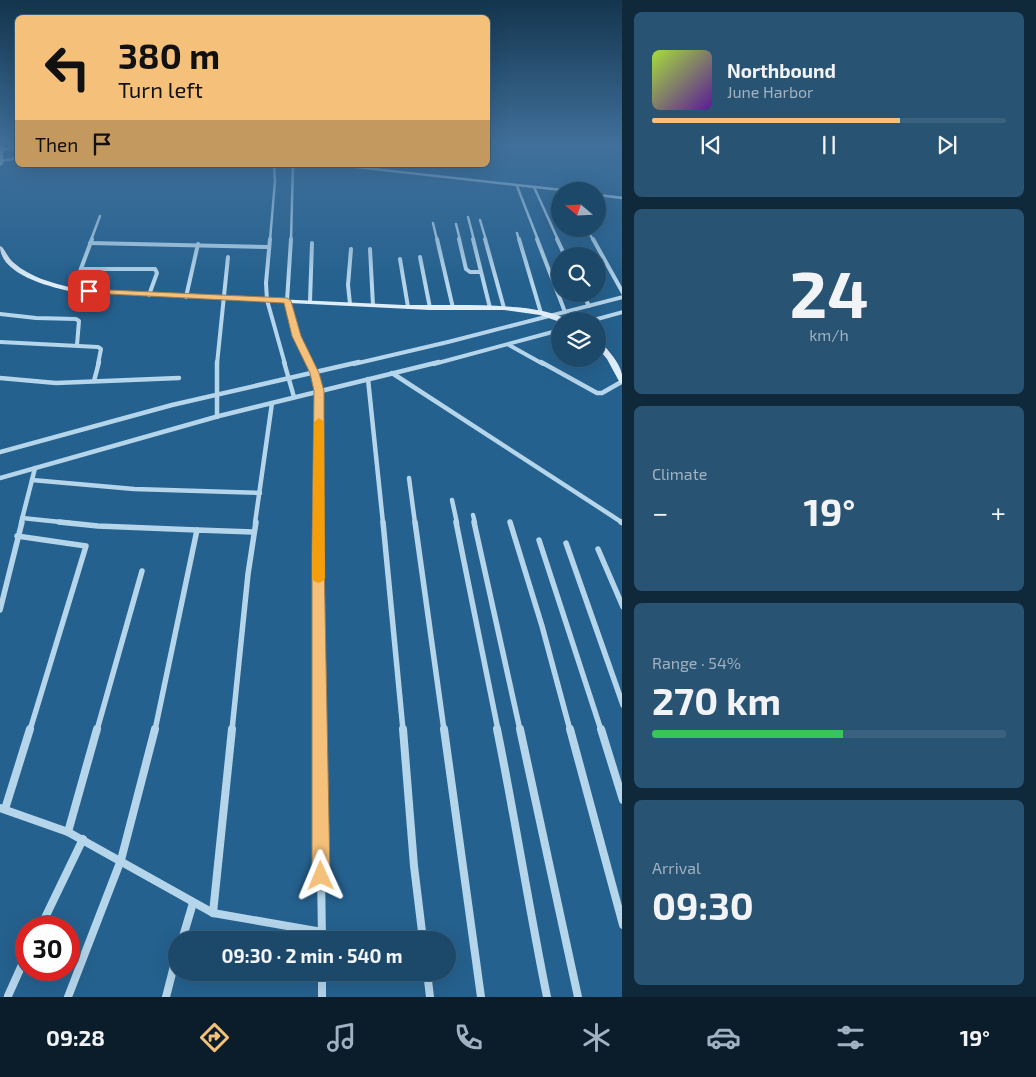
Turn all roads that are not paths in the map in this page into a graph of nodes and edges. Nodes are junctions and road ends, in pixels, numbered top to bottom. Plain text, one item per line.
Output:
1 (274, 192) edge
2 (292, 192) edge
3 (519, 192) edge
4 (536, 192) edge
5 (606, 196) edge
6 (622, 198) edge
7 (100, 216) dead end
8 (468, 217) dead end
9 (480, 220) dead end
10 (433, 223) dead end
11 (456, 224) dead end
12 (517, 233) dead end
13 (592, 238) edge
14 (312, 243) dead end
15 (90, 244) junction
16 (198, 244) junction
17 (268, 246) junction
18 (561, 247) edge
19 (0, 248) edge
20 (351, 249) dead end
21 (370, 249) dead end
22 (228, 257) dead end
23 (420, 257) dead end
24 (400, 259) dead end
25 (81, 269) junction
26 (480, 272) junction
27 (73, 290) junction
28 (622, 293) edge
29 (149, 295) junction
30 (186, 297) junction
31 (622, 297) edge
32 (223, 298) junction
33 (267, 300) junction
34 (287, 301) junction
35 (310, 301) junction
36 (586, 302) edge
37 (350, 304) junction
38 (373, 305) junction
39 (588, 306) junction
40 (408, 307) junction
41 (430, 308) junction
42 (453, 308) junction
43 (490, 308) junction
44 (504, 308) junction
45 (565, 312) joint
46 (622, 312) edge
47 (541, 313) junction
48 (0, 314) edge
49 (551, 316) edge
50 (551, 316) edge
51 (606, 316) edge
52 (551, 333) edge
53 (0, 342) edge
54 (509, 345) junction
55 (76, 346) junction
56 (606, 353) edge
57 (314, 373) junction
58 (392, 373) junction
59 (0, 378) edge
60 (179, 378) dead end
61 (368, 378) junction
62 (288, 380) junction
63 (94, 381) junction
64 (622, 381) edge
65 (319, 391) junction
66 (216, 394) junction
67 (294, 397) junction
68 (272, 403) junction
69 (217, 417) junction
70 (0, 452) edge
71 (35, 468) junction
72 (0, 478) edge
73 (409, 478) dead end
74 (32, 480) junction
75 (260, 493) junction
76 (452, 500) dead end
77 (473, 514) dead end
78 (22, 518) junction
79 (510, 522) dead end
80 (622, 523) edge
81 (197, 530) junction
82 (253, 532) junction
83 (17, 536) junction
84 (539, 540) dead end
85 (566, 542) dead end
86 (598, 549) dead end
87 (142, 571) dead end
88 (622, 607) edge
89 (0, 610) edge
90 (622, 704) edge
91 (622, 800) edge
92 (2, 808) edge
93 (68, 832) junction
94 (83, 839) junction
95 (121, 860) junction
96 (192, 903) junction
97 (213, 913) junction
98 (46, 916) edge
99 (622, 925) edge
100 (184, 931) edge
101 (316, 931) edge
102 (322, 931) edge
103 (422, 931) edge
104 (15, 980) edge
105 (170, 981) edge
106 (322, 981) edge
107 (428, 981) edge
108 (8, 996) edge
109 (68, 997) edge
110 (166, 997) edge
111 (322, 997) edge
112 (430, 997) edge
113 (481, 997) edge
114 (547, 997) edge
115 (578, 997) edge

1 - 17 street
2 - 34 street
3 - 45 street
4 - 18 street
5 - 6 street
7 - 15 street
8 - 26 street
9 - 44 street
10 - 42 street
11 - 26 street
12 - 47 street
13 - 28 street
14 - 35 street
15 - 16 street
15 - 25 street
16 - 17 street
16 - 30 street
17 - 33 street
19 - 27 street
20 - 37 street
21 - 38 street
22 - 32 street
23 - 41 street
24 - 40 street
25 - 27 street
25 - 29 street
26 - 43 street
27 - 29 street
29 - 30 street
30 - 32 street
31 - 39 street
32 - 33 street
32 - 66 street
33 - 34 street
33 - 62 street
34 - 35 street
34 - 57 street
35 - 37 street
36 - 39 street
37 - 38 street
38 - 40 street
39 - 45 street
40 - 41 street
41 - 42 street
42 - 43 street
43 - 44 street
44 - 47 street
46 - 51 street
47 - 49 street
48 - 55 street
50 - 57 street
52 - 54 street
53 - 55 street
54 - 58 street
54 - 64 street
55 - 63 street
56 - 64 street
57 - 62 street
57 - 65 street
58 - 61 street
58 - 80 street
59 - 63 street
60 - 63 street
61 - 65 street
61 - 103 street
62 - 66 street
62 - 67 street
65 - 67 street
65 - 102 street
66 - 69 street
66 - 70 street
67 - 68 street
68 - 69 street
68 - 75 street
69 - 71 street
71 - 72 street
71 - 74 street
73 - 113 street
74 - 75 street
74 - 78 street
75 - 82 street
76 - 114 street
77 - 115 street
78 - 81 street
78 - 83 street
79 - 99 street
81 - 82 street
81 - 95 street
82 - 97 street
83 - 89 street
83 - 92 street
84 - 91 street
85 - 90 street
86 - 88 street
87 - 93 street
92 - 93 street
93 - 94 street
94 - 95 street
94 - 98 street
95 - 96 street
95 - 109 street
96 - 97 street
96 - 100 street
97 - 101 street
104 - 108 street
105 - 110 street
106 - 111 street
107 - 112 street

